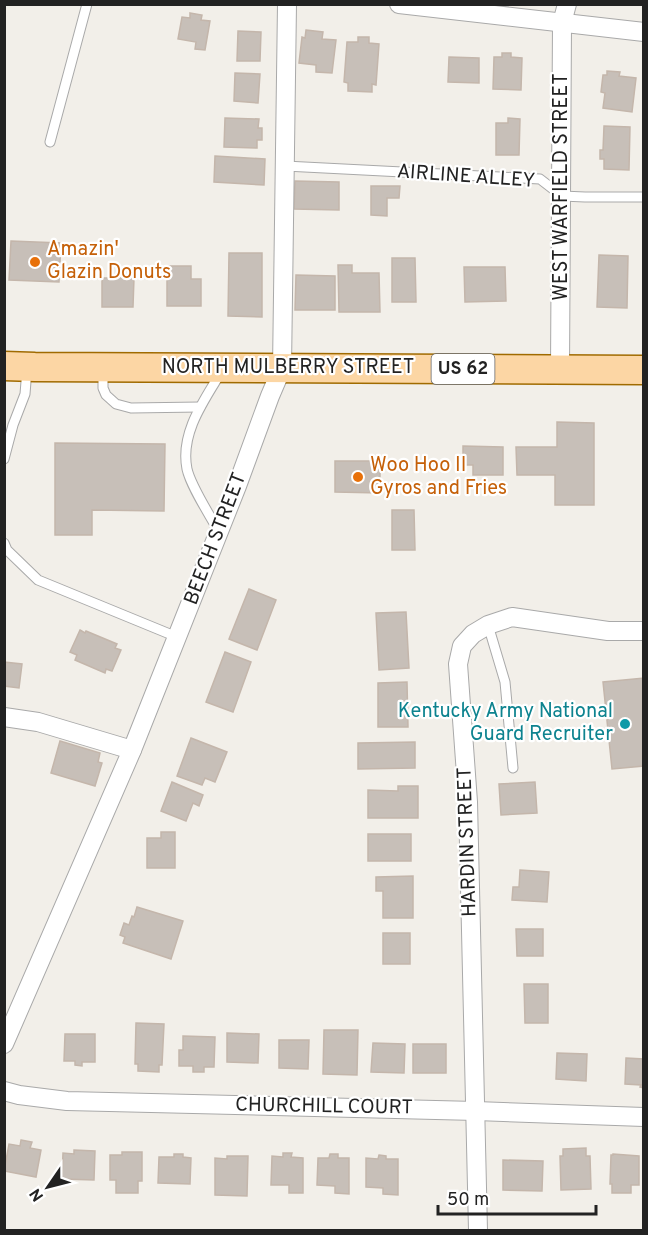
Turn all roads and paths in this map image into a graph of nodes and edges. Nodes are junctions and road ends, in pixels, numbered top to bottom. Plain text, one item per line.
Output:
1 (87, 4) edge
2 (287, 4) edge
3 (399, 4) edge
4 (567, 4) edge
5 (562, 23) junction
6 (644, 32) edge
7 (50, 142) dead end
8 (285, 166) junction
9 (562, 196) junction
10 (644, 196) edge
11 (16, 366) edge
12 (103, 367) junction
13 (224, 368) junction
14 (282, 368) junction
15 (560, 370) junction
16 (644, 370) edge
17 (200, 407) junction
18 (4, 459) edge
19 (219, 532) junction
20 (4, 543) edge
21 (489, 625) junction
22 (644, 631) edge
23 (177, 637) junction
24 (4, 717) edge
25 (132, 750) junction
26 (513, 768) dead end
27 (4, 1044) edge
28 (4, 1091) edge
29 (476, 1111) junction
30 (644, 1117) edge
31 (478, 1230) edge

1 - 7 lane
2 - 8 street, BEECH STREET
3 - 5 street
4 - 5 street, WEST WARFIELD STREET
5 - 6 street
5 - 9 street, WEST WARFIELD STREET
8 - 9 lane, AIRLINE ALLEY
8 - 14 street, BEECH STREET
9 - 10 lane, AIRLINE ALLEY
9 - 15 street, WEST WARFIELD STREET
11 - 12 main road, NORTH MULBERRY STREET / US 62
11 - 18 lane
12 - 13 main road, NORTH MULBERRY STREET / US 62
12 - 17 lane
13 - 14 main road, NORTH MULBERRY STREET / US 62
13 - 17 lane
14 - 15 main road, NORTH MULBERRY STREET / US 62
14 - 19 street, BEECH STREET
15 - 16 main road, NORTH MULBERRY STREET / US 62
17 - 19 lane
19 - 23 street, BEECH STREET
20 - 23 lane
21 - 22 street, HARDIN STREET
21 - 26 lane
21 - 29 street, HARDIN STREET
23 - 25 street, BEECH STREET
24 - 25 street
25 - 27 street, BEECH STREET
28 - 29 street, CHURCHILL COURT
29 - 30 street, CHURCHILL COURT
29 - 31 street, HARDIN STREET

